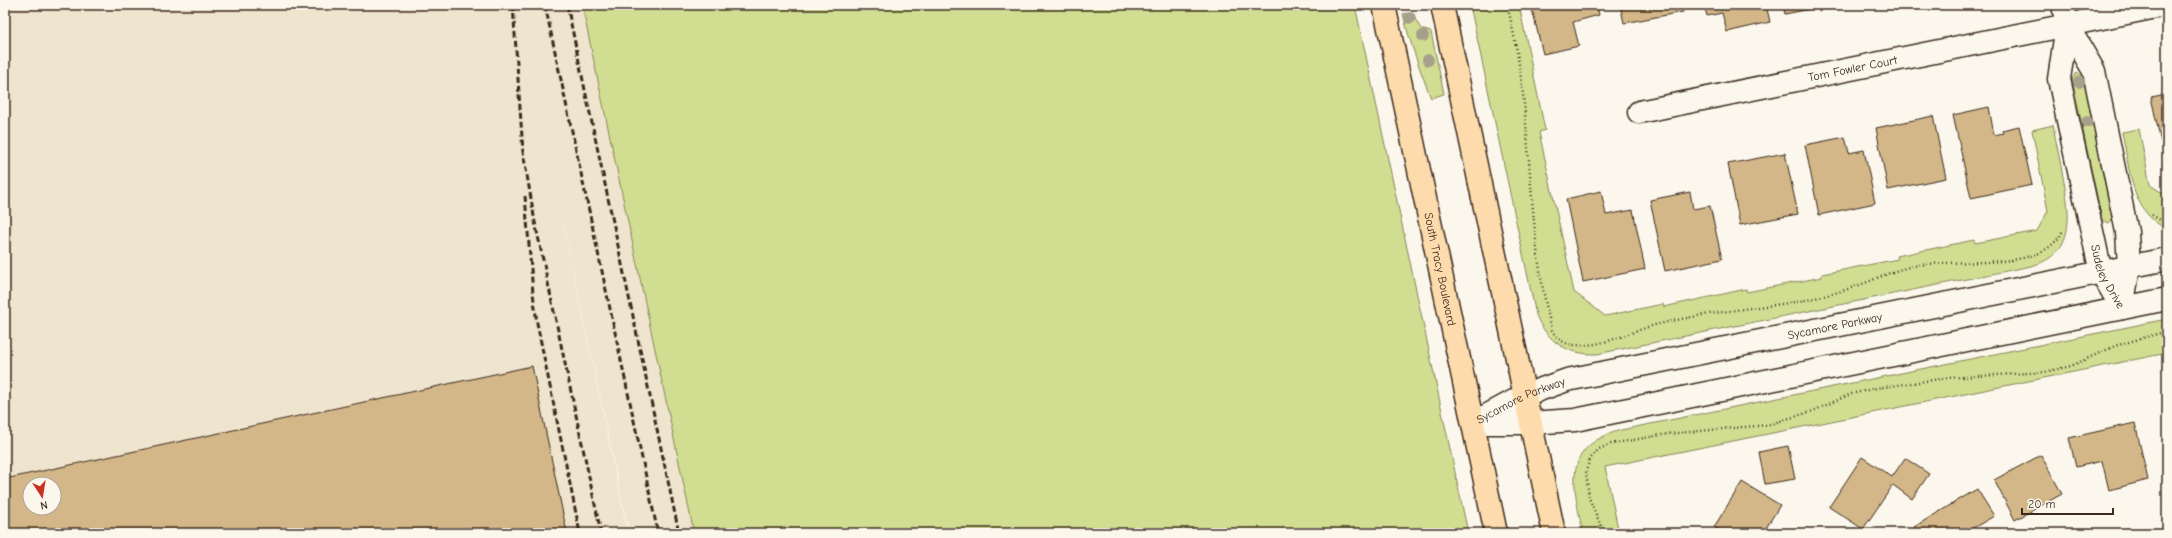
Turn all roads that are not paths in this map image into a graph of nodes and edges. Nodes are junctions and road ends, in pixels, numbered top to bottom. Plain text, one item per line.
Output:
1 (1384, 5) edge
2 (1442, 5) edge
3 (2166, 5) edge
4 (2065, 15) edge
5 (1639, 112) dead end
6 (2167, 259) edge
7 (2129, 267) junction
8 (2101, 272) junction
9 (2167, 299) edge
10 (2122, 308) junction
11 (1525, 395) junction
12 (1474, 423) junction
13 (1530, 423) junction
14 (1496, 533) edge
15 (1554, 533) edge

1 - 12 main road, South Tracy Boulevard
2 - 11 main road
3 - 4 main road, Tom Fowler Court
4 - 5 main road, Tom Fowler Court
4 - 7 main road, Sudeley Drive
4 - 8 main road, Sudeley Drive
6 - 7 main road, Sycamore Parkway
7 - 8 main road, Sycamore Parkway
7 - 10 main road, Sudeley Drive
8 - 10 main road, Sudeley Drive
8 - 11 main road, Sycamore Parkway
9 - 10 main road, Sycamore Parkway
10 - 13 main road, Sycamore Parkway
11 - 12 main road, Sycamore Parkway
11 - 13 main road
12 - 13 main road, Sycamore Parkway
12 - 14 main road, South Tracy Boulevard
13 - 15 main road

